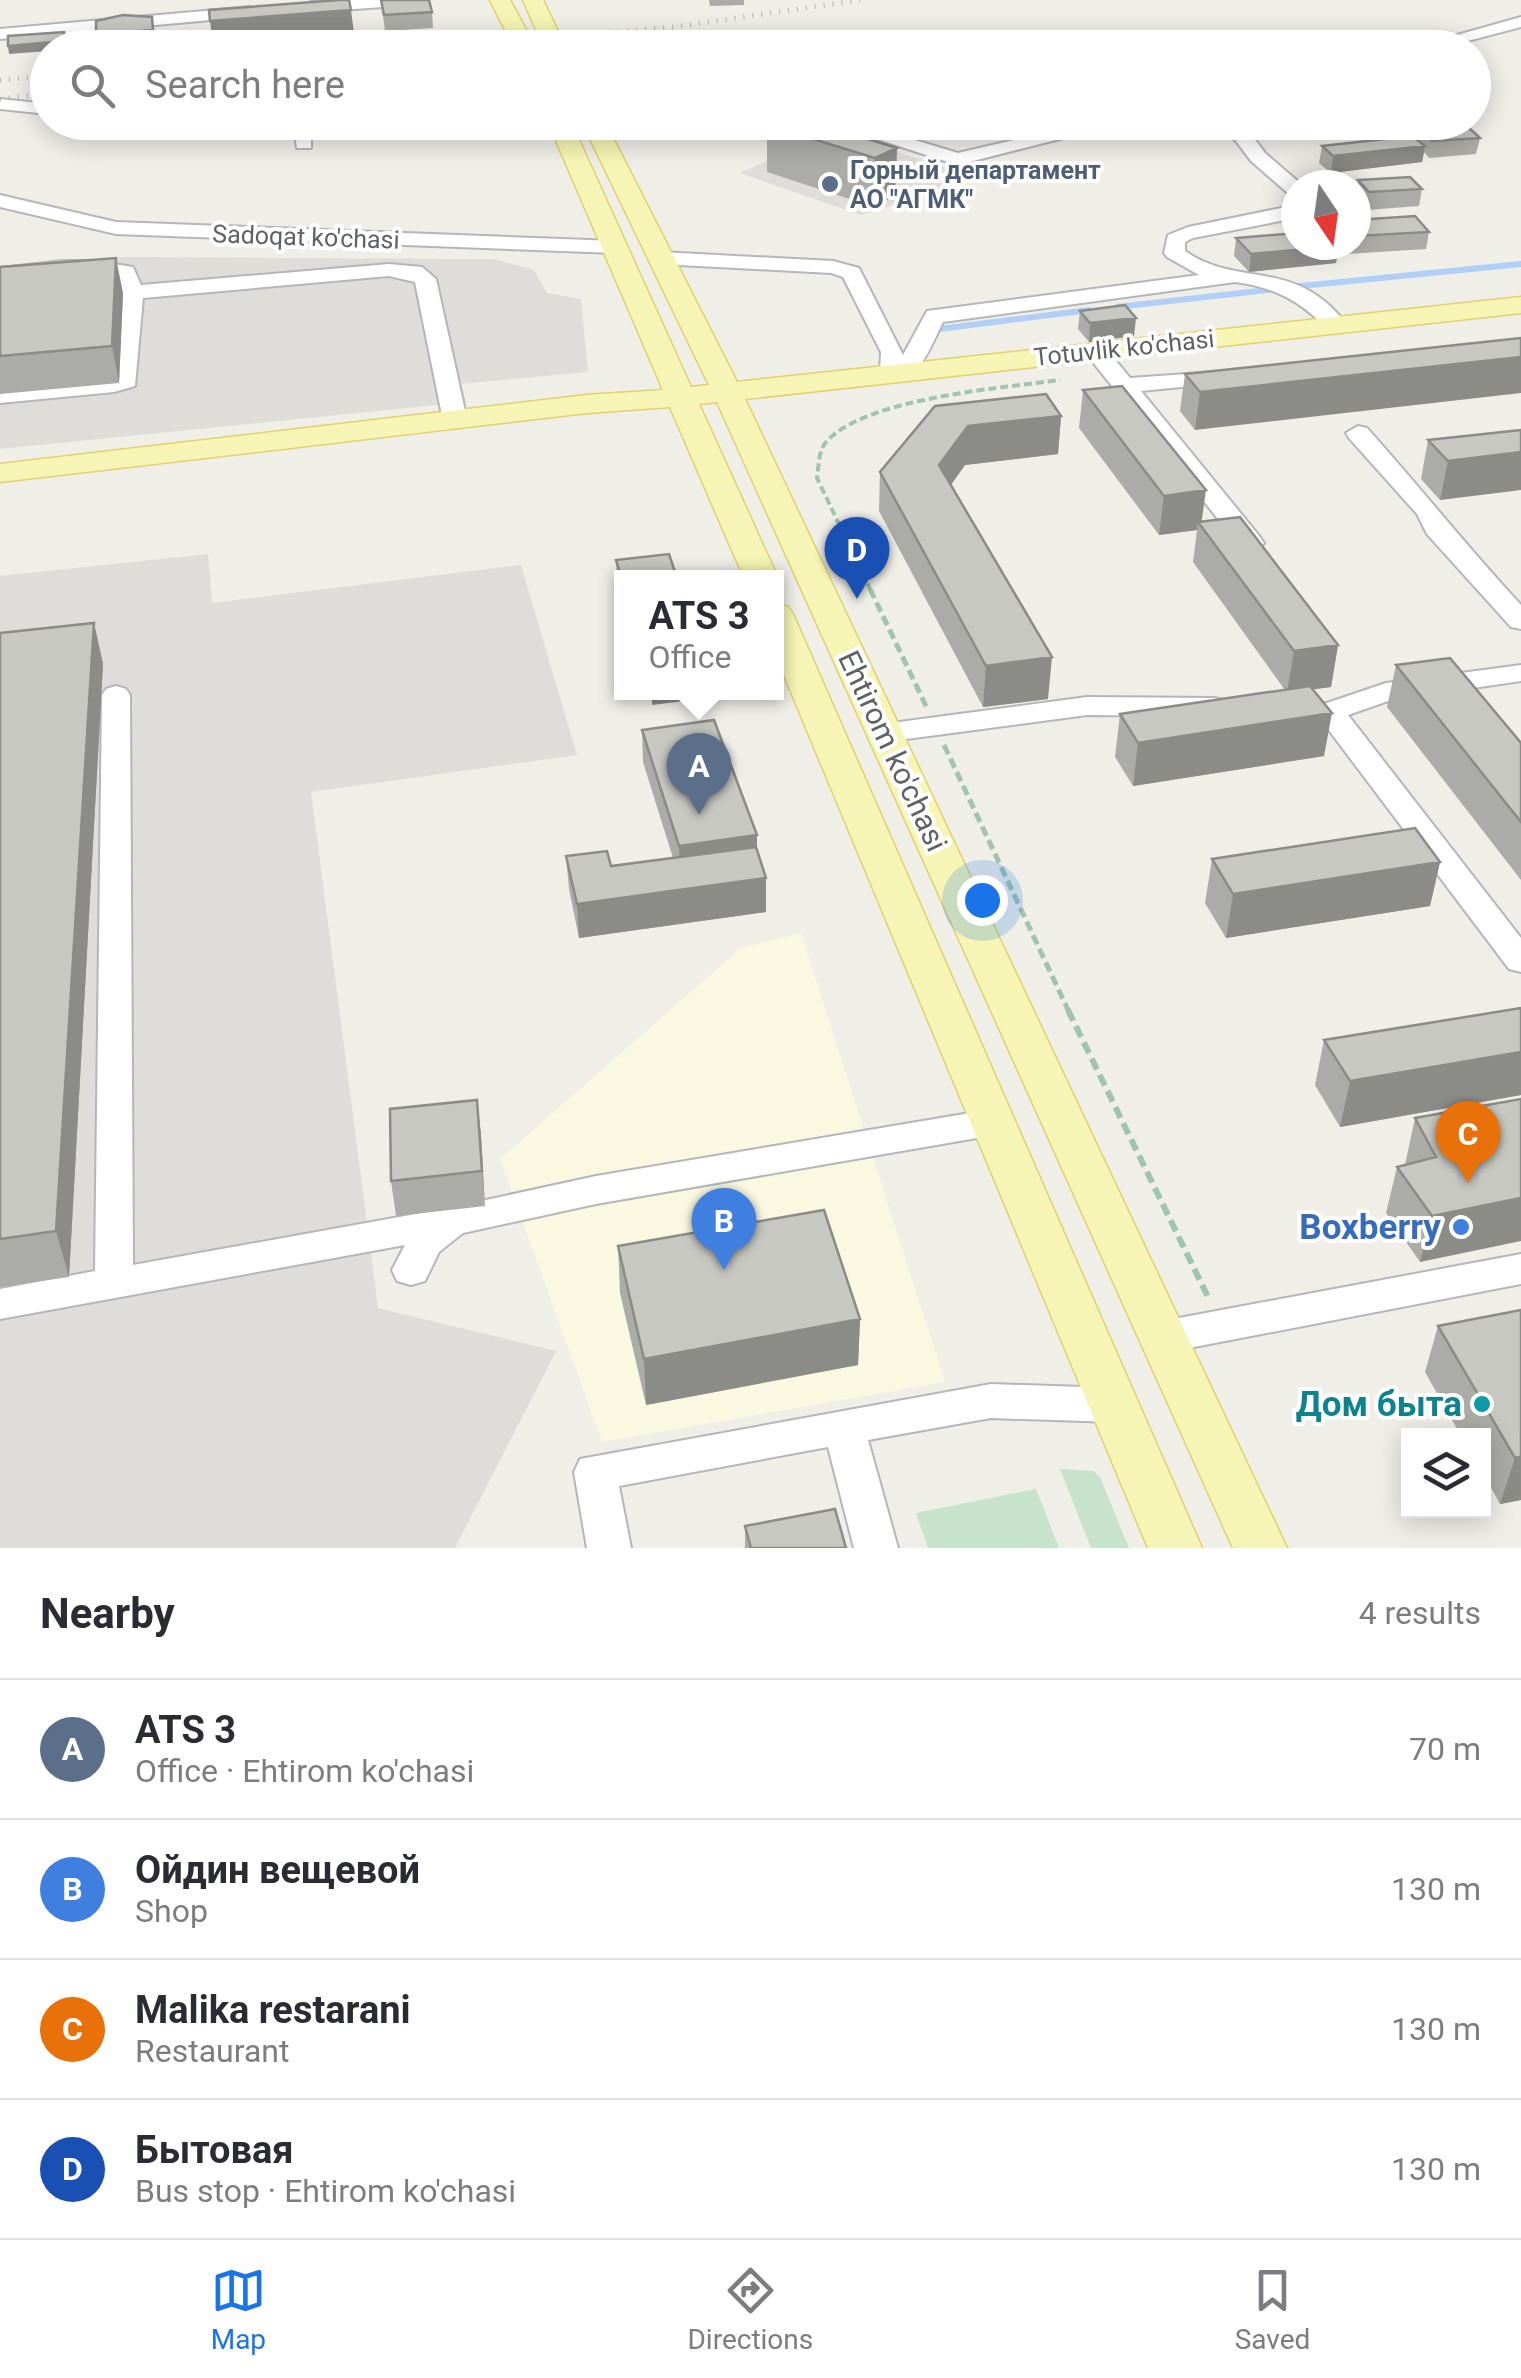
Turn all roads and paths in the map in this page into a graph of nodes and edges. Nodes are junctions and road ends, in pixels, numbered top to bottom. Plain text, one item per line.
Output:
1 (412, 0) edge
2 (532, 1) edge
3 (502, 2) edge
4 (296, 8) edge
5 (277, 10) edge
6 (1521, 22) edge
7 (5, 30) edge
8 (516, 30) edge
9 (546, 30) edge
10 (1490, 30) edge
11 (0, 104) edge
12 (30, 107) edge
13 (304, 140) edge
14 (567, 140) edge
15 (601, 140) edge
16 (892, 140) edge
17 (1042, 140) edge
18 (1245, 140) edge
19 (304, 144) dead end
20 (1281, 177) edge
21 (0, 202) edge
22 (1281, 214) edge
23 (616, 247) junction
24 (660, 258) junction
25 (0, 274) edge
26 (1229, 277) junction
27 (134, 292) junction
28 (1521, 306) edge
29 (1336, 325) junction
30 (1111, 369) junction
31 (899, 372) junction
32 (1244, 373) edge
33 (727, 392) junction
34 (0, 396) edge
35 (684, 397) junction
36 (455, 420) junction
37 (1358, 433) dead end
38 (0, 473) edge
39 (0, 489) edge
40 (1251, 543) edge
41 (758, 570) edge
42 (1521, 621) edge
43 (784, 633) edge
44 (1521, 673) edge
45 (116, 695) dead end
46 (1330, 712) junction
47 (936, 726) junction
48 (884, 733) junction
49 (1521, 961) edge
50 (994, 1122) junction
51 (452, 1221) junction
52 (1521, 1269) edge
53 (411, 1270) dead end
54 (114, 1283) junction
55 (0, 1304) edge
56 (1222, 1326) junction
57 (1163, 1338) junction
58 (1114, 1405) junction
59 (843, 1426) junction
60 (609, 1548) edge
61 (876, 1548) edge
62 (1175, 1548) edge
63 (1260, 1548) edge

1 - 4 street
2 - 3 main road
2 - 9 main road
3 - 8 main road
5 - 7 street
6 - 10 street
11 - 12 street
13 - 19 street
14 - 23 main road
15 - 24 main road, Ehtirom ko'chasi
16 - 17 street
18 - 20 street
21 - 23 street, Sadoqat ko'chasi
22 - 26 street
23 - 35 main road
24 - 31 street
24 - 33 main road, Ehtirom ko'chasi
25 - 27 street
26 - 29 street
26 - 31 street
27 - 34 street
27 - 36 street
28 - 29 main road, Totuvlik ko'chasi
29 - 30 main road, Totuvlik ko'chasi
30 - 31 main road, Totuvlik ko'chasi
30 - 32 street
30 - 40 street
30 - 47 path
31 - 33 main road, Totuvlik ko'chasi
33 - 35 main road, Totuvlik ko'chasi
33 - 48 main road, Ehtirom ko'chasi
35 - 36 main road
35 - 39 main road
35 - 41 main road
36 - 38 main road
37 - 42 street
43 - 50 main road, Ehtirom ko'chasi
44 - 46 street
45 - 54 street
46 - 47 street
46 - 49 street
47 - 48 street
47 - 56 path
48 - 57 main road, Ehtirom ko'chasi
50 - 51 street
50 - 58 main road, Ehtirom ko'chasi
51 - 53 street
51 - 54 street
52 - 56 street
54 - 55 street
56 - 57 street
57 - 63 main road, Ehtirom ko'chasi
58 - 59 street
58 - 62 main road, Ehtirom ko'chasi
59 - 60 street
59 - 61 street

